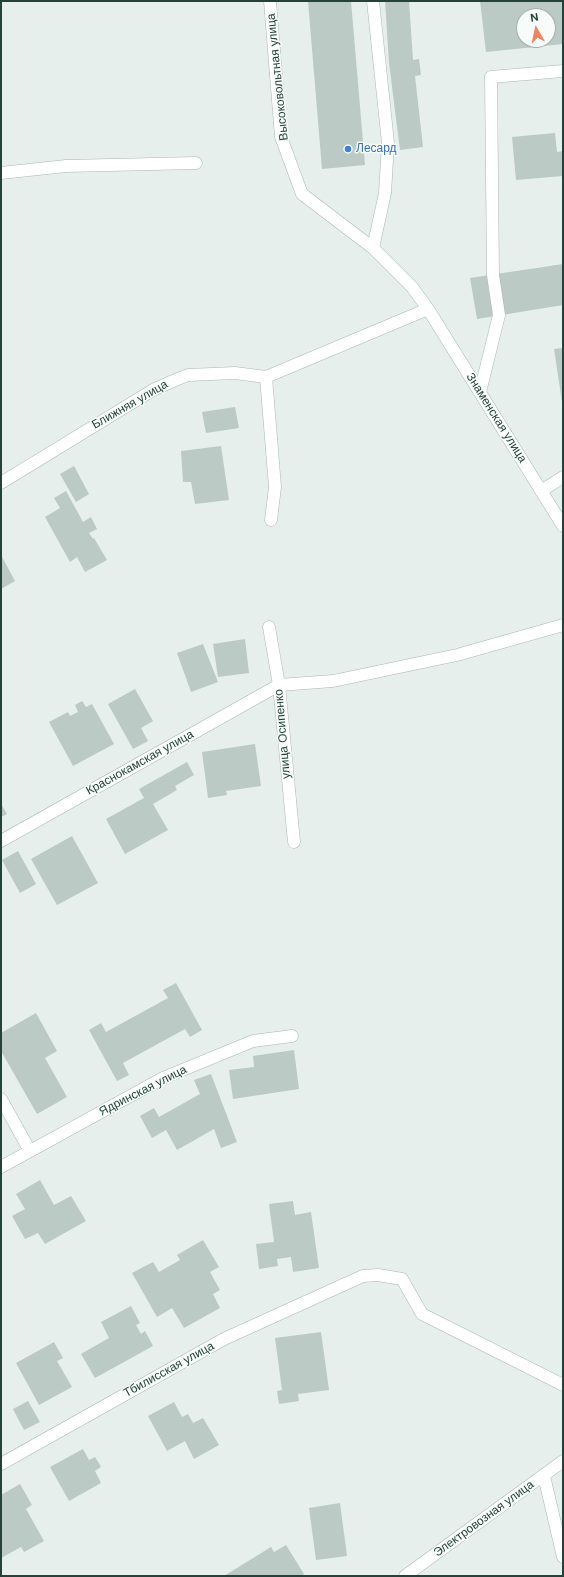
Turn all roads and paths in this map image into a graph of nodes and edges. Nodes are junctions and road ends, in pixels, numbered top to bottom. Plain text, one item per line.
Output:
1 (270, 1) edge
2 (373, 1) edge
3 (563, 71) edge
4 (196, 163) dead end
5 (1, 173) edge
6 (374, 248) junction
7 (428, 309) junction
8 (266, 378) junction
9 (480, 392) junction
10 (563, 477) edge
11 (1, 483) edge
12 (541, 491) junction
13 (271, 520) dead end
14 (563, 526) edge
15 (563, 625) edge
16 (269, 627) dead end
17 (279, 685) junction
18 (1, 842) edge
19 (294, 842) dead end
20 (292, 1036) dead end
21 (1, 1099) edge
22 (30, 1151) junction
23 (1, 1167) edge
24 (563, 1385) edge
25 (563, 1461) edge
26 (1, 1464) edge
27 (544, 1476) junction
28 (563, 1557) edge
29 (405, 1576) edge

1 - 6 street, Высоковольтная улица
2 - 6 street
3 - 9 street
4 - 5 street
6 - 7 street, Высоковольтная улица
7 - 8 street
7 - 9 street, Знаменская улица
8 - 11 street, Ближняя улица
8 - 13 street
9 - 12 street, Знаменская улица
10 - 12 street
12 - 14 street, Знаменская улица
15 - 17 street
16 - 17 street, улица Осипенко
17 - 18 street, Краснокамская улица
17 - 19 street, улица Осипенко
20 - 22 street, Ядринская улица
21 - 22 street
22 - 23 street, Ядринская улица
24 - 26 street, Тбилисская улица
25 - 27 street, Электровозная улица
27 - 28 street
27 - 29 street, Электровозная улица

